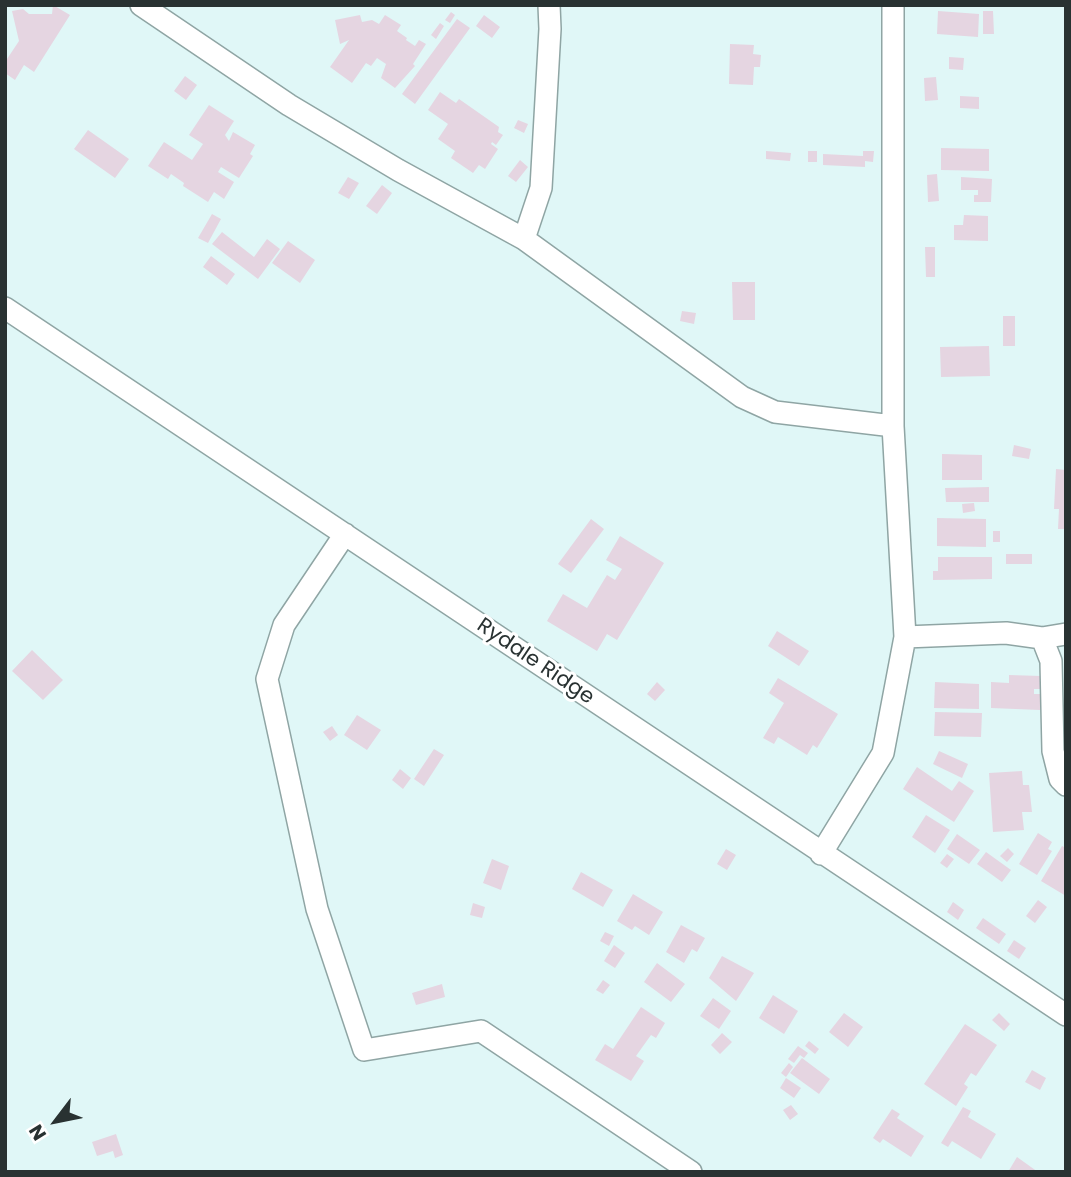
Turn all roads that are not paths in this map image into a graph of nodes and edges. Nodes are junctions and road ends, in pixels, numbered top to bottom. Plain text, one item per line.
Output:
1 (141, 5) edge
2 (549, 5) edge
3 (893, 5) edge
4 (524, 239) junction
5 (5, 308) edge
6 (893, 426) junction
7 (345, 534) junction
8 (1066, 634) edge
9 (905, 637) junction
10 (1042, 638) junction
11 (1066, 785) edge
12 (821, 854) junction
13 (1066, 1015) edge
14 (691, 1172) edge

1 - 4 street
2 - 4 street
3 - 6 street
4 - 6 street
5 - 7 street, Rydale Ridge
6 - 9 street
7 - 12 street, Rydale Ridge
7 - 14 street
8 - 10 street
9 - 10 street
9 - 12 street
10 - 11 street
12 - 13 street, Rydale Ridge

